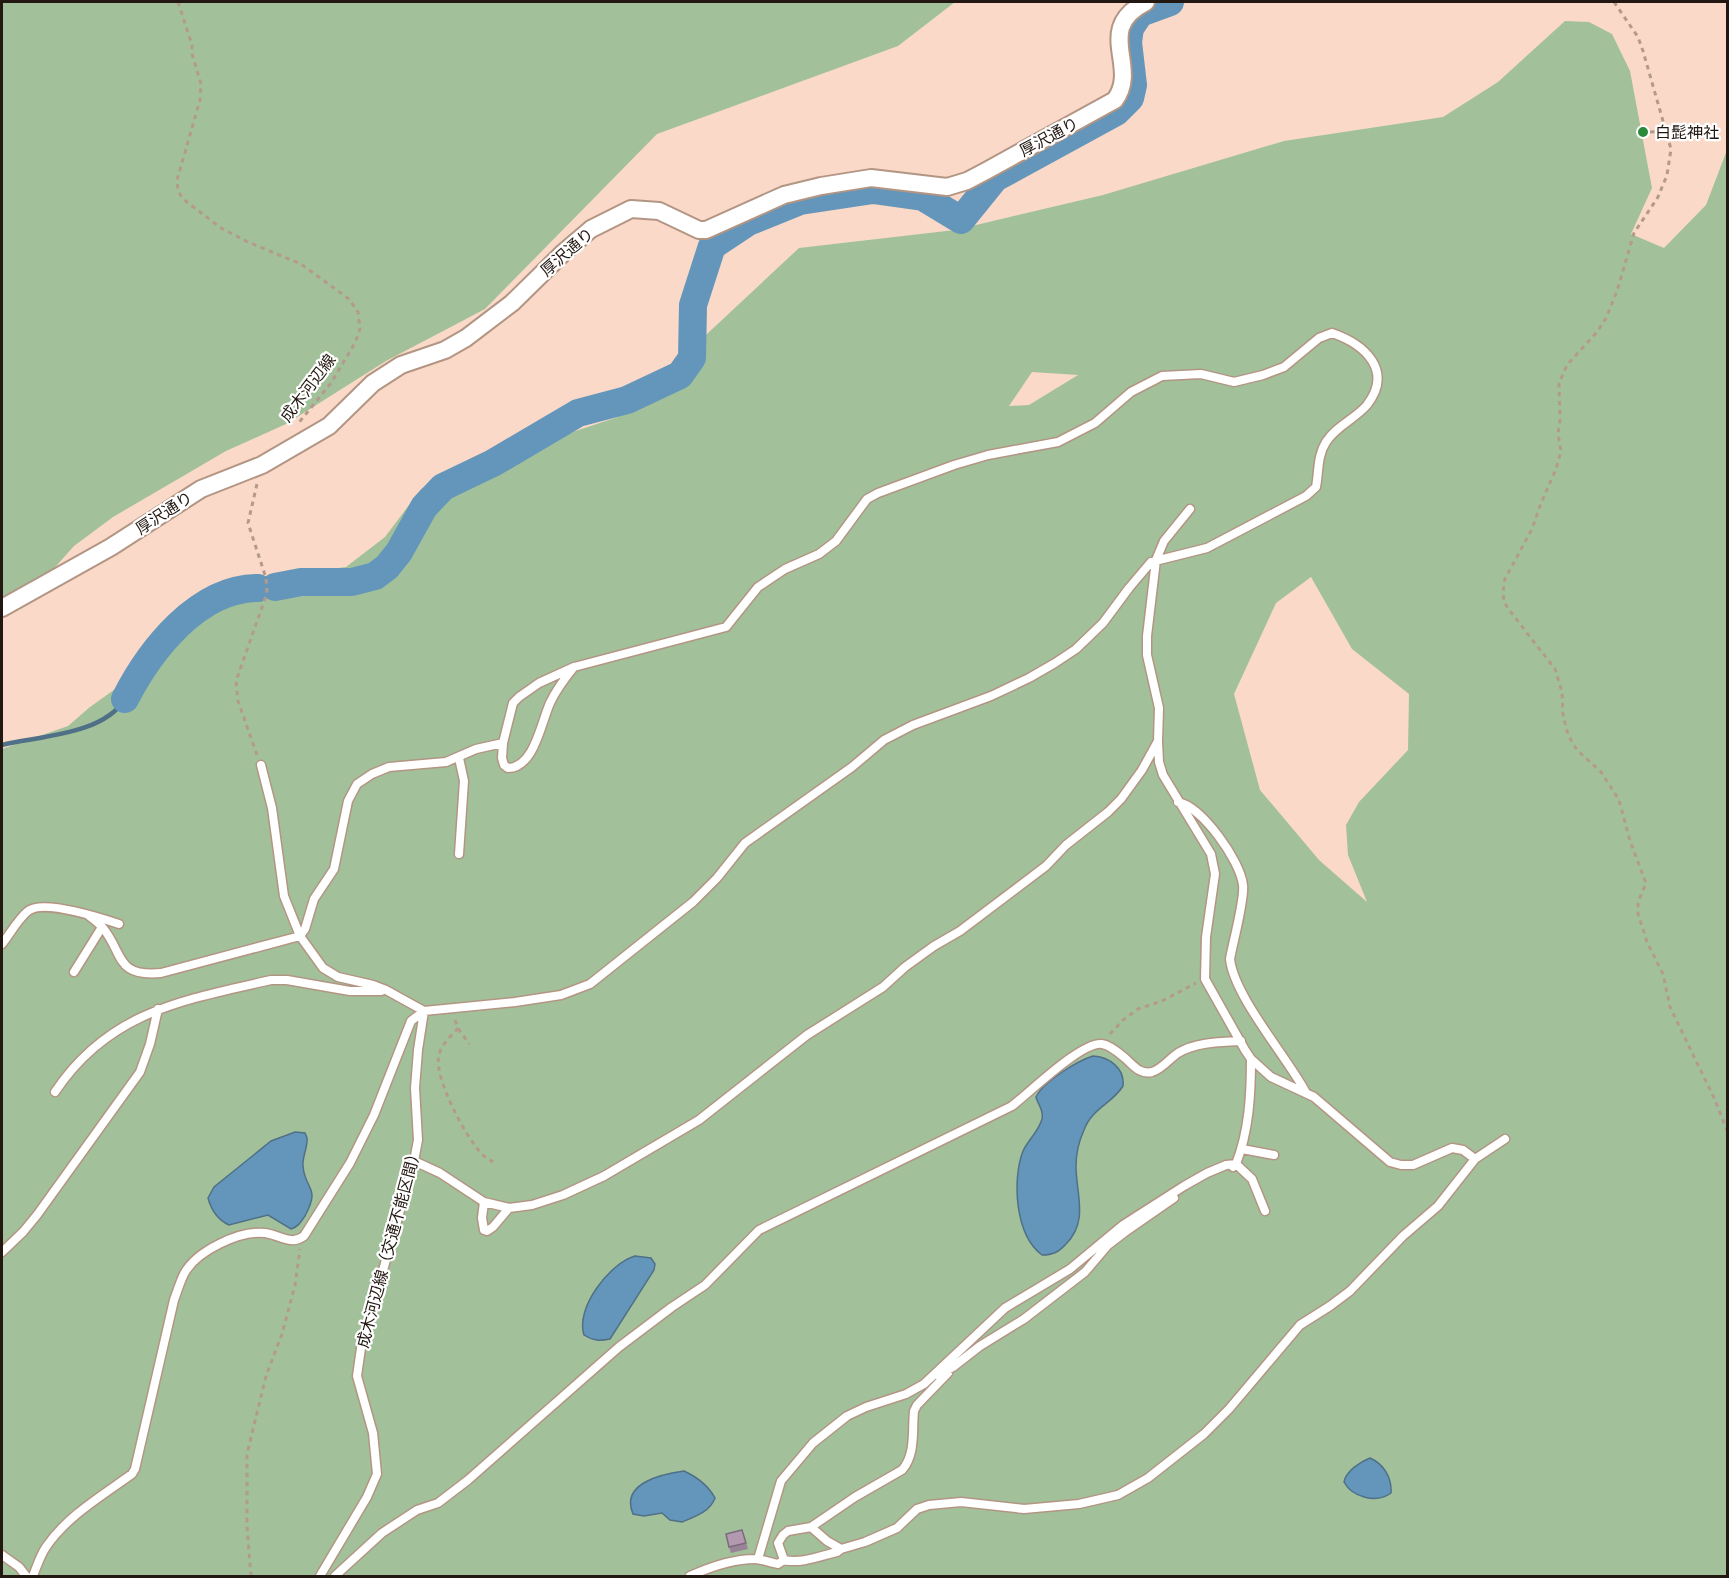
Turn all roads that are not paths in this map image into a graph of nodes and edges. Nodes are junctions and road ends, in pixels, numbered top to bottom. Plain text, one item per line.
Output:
1 (1146, 2) edge
2 (1190, 508) dead end
3 (1156, 560) junction
4 (2, 608) edge
5 (574, 667) junction
6 (1158, 741) junction
7 (503, 742) junction
8 (459, 758) junction
9 (261, 765) road end
10 (1178, 802) junction
11 (459, 854) dead end
12 (88, 915) junction
13 (119, 924) dead end
14 (102, 927) junction
15 (300, 936) junction
16 (2, 944) edge
17 (74, 972) dead end
18 (386, 990) junction
19 (158, 1009) junction
20 (424, 1011) junction
21 (1240, 1041) junction
22 (1251, 1059) junction
23 (55, 1092) dead end
24 (1305, 1092) junction
25 (1505, 1139) dead end
26 (1242, 1149) junction
27 (1274, 1155) dead end
28 (1475, 1159) junction
29 (414, 1161) junction
30 (1236, 1164) junction
31 (484, 1202) junction
32 (509, 1208) junction
33 (1264, 1211) dead end
34 (2, 1252) edge
35 (953, 1368) junction
36 (924, 1384) junction
37 (811, 1527) junction
38 (841, 1549) junction
39 (2, 1555) edge
40 (758, 1558) junction
41 (784, 1560) junction
42 (26, 1576) edge
43 (33, 1576) edge
44 (320, 1576) edge
45 (335, 1576) edge
46 (690, 1576) edge

1 - 4 street, 厚沢通り
2 - 3 lane
3 - 5 lane
3 - 6 lane
3 - 20 lane
5 - 7 lane
5 - 7 lane
6 - 10 lane
6 - 32 lane
7 - 8 lane
8 - 11 lane
8 - 15 lane
9 - 15 lane
10 - 21 lane
10 - 24 lane
12 - 13 lane
12 - 14 lane
12 - 16 lane
14 - 15 lane
14 - 17 lane
15 - 18 lane
18 - 19 lane
18 - 20 lane
19 - 23 lane
19 - 34 lane
20 - 29 lane, 成木河辺線（交通不能区間）
20 - 43 lane
21 - 22 lane
21 - 45 lane
22 - 24 lane
22 - 26 lane
24 - 28 lane
25 - 28 lane
26 - 27 lane
26 - 30 lane
28 - 38 lane
29 - 31 lane
29 - 44 lane, 成木河辺線（交通不能区間）
30 - 33 lane
30 - 35 lane
30 - 36 lane
31 - 32 lane
31 - 32 lane
35 - 36 lane
35 - 37 lane
36 - 40 lane
37 - 38 lane
37 - 41 lane
38 - 41 lane
39 - 42 lane
40 - 41 lane
40 - 46 lane

